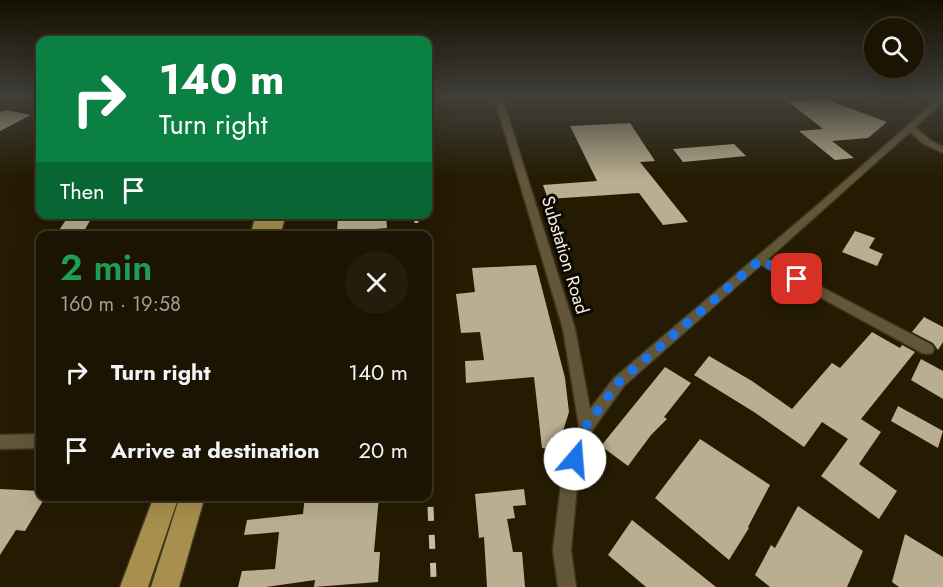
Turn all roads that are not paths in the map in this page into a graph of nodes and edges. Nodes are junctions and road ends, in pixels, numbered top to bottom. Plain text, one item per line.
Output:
1 (506, 124) edge
2 (913, 124) edge
3 (910, 127) junction
4 (895, 140) junction
5 (927, 142) junction
6 (943, 150) edge
7 (760, 260) junction
8 (927, 349) dead end
9 (586, 426) junction
10 (36, 441) edge
11 (0, 442) edge
12 (165, 501) edge
13 (191, 501) edge
14 (134, 587) edge
15 (165, 587) edge
16 (567, 587) edge

1 - 9 street, Substation Road
2 - 3 street
3 - 4 street
3 - 5 street
4 - 5 street
4 - 7 street
5 - 6 street
7 - 8 street
7 - 9 street
9 - 16 street
10 - 11 street
12 - 14 main road
13 - 15 main road

